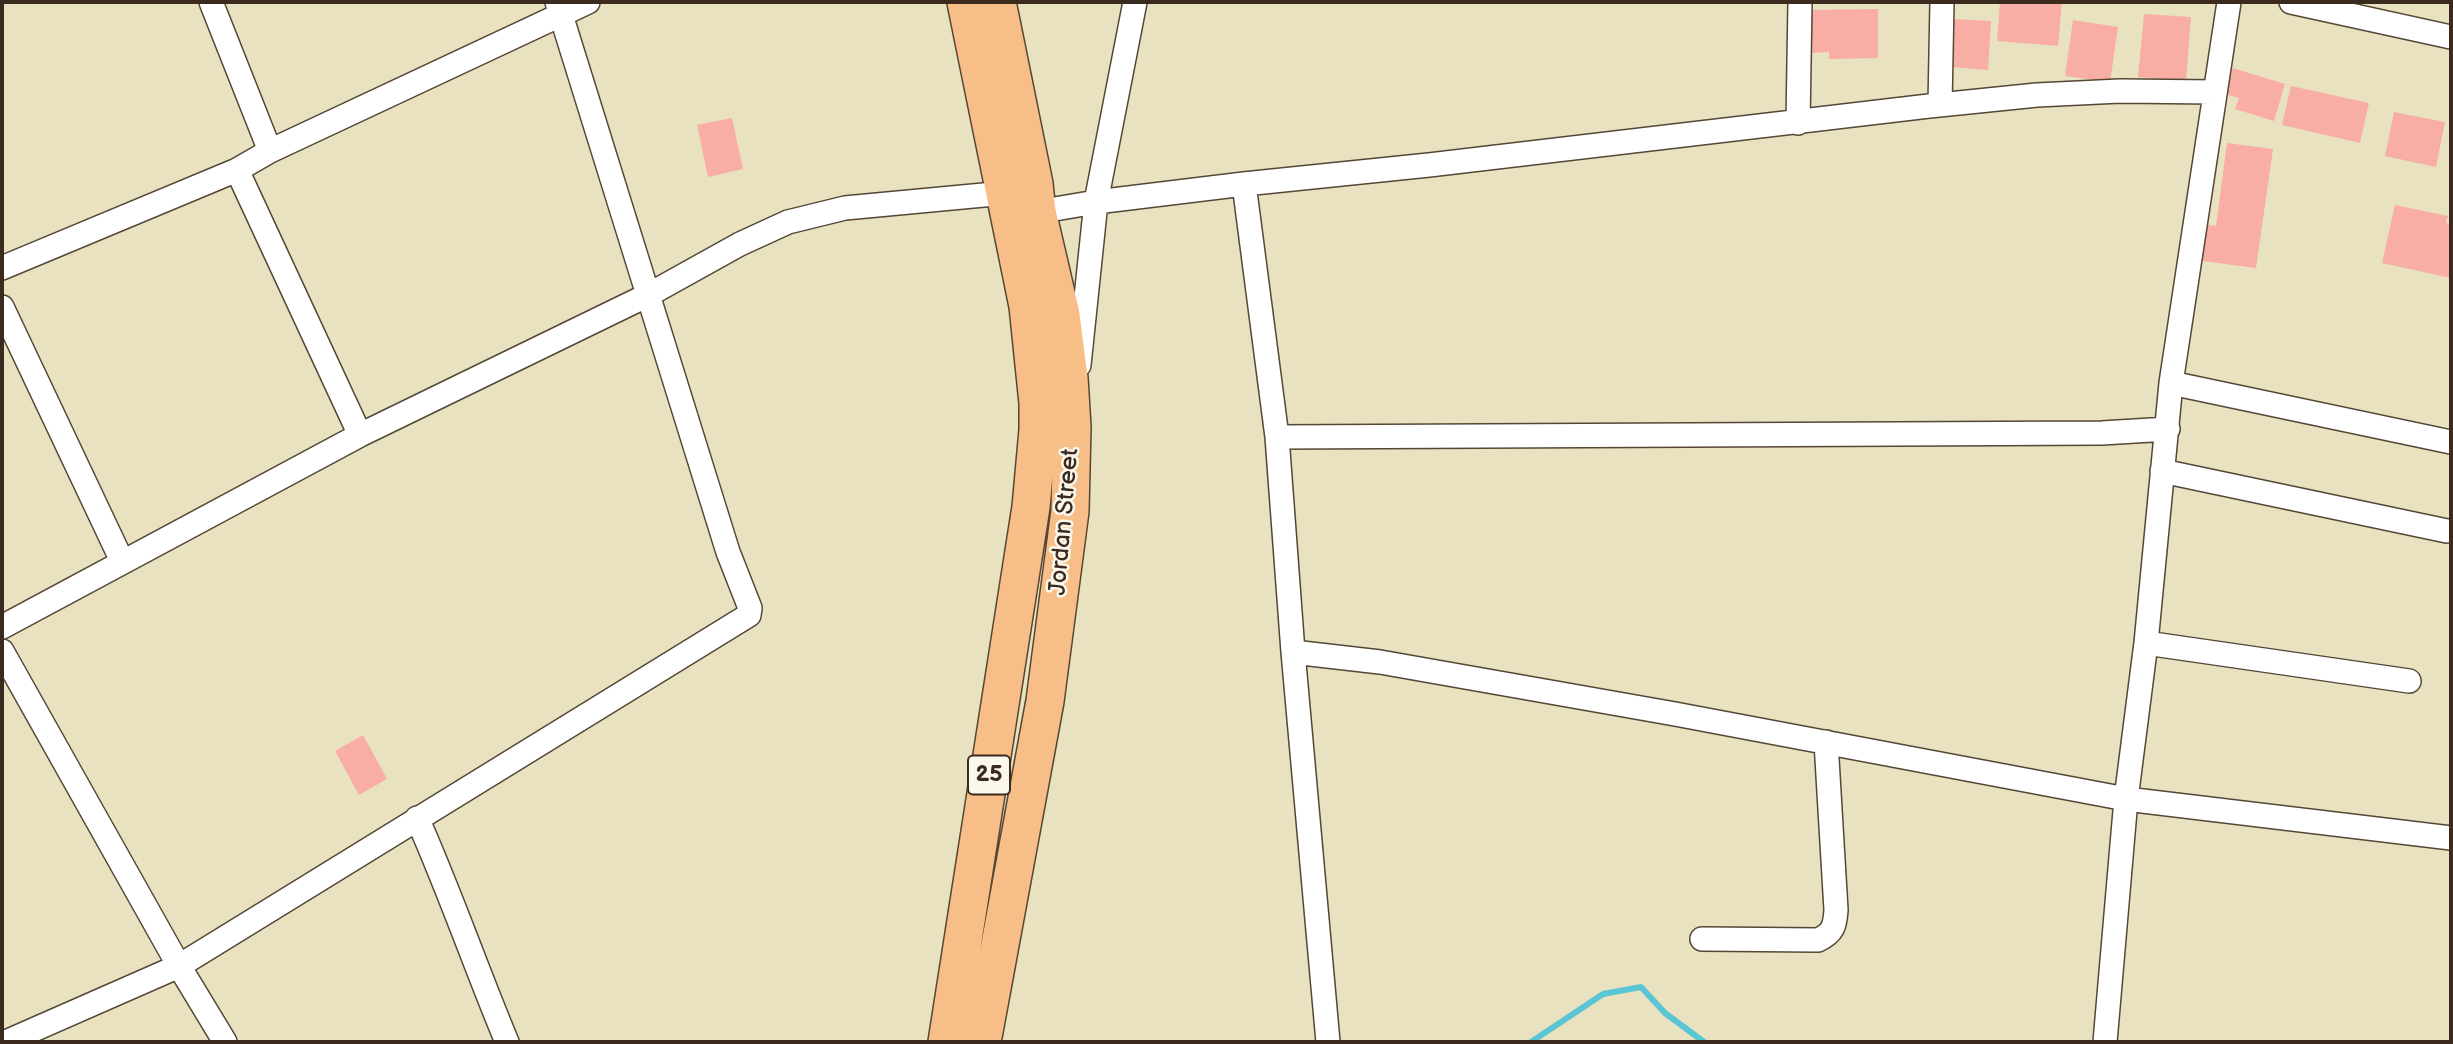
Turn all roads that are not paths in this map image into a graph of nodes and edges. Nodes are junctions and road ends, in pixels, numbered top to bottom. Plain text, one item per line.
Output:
1 (211, 2) edge
2 (588, 2) edge
3 (966, 2) edge
4 (997, 2) edge
5 (1135, 2) edge
6 (1800, 2) edge
7 (1942, 2) edge
8 (2229, 2) edge
9 (2291, 2) edge
10 (559, 8) edge
11 (2451, 37) edge
12 (2215, 92) junction
13 (1940, 105) junction
14 (1798, 123) junction
15 (270, 151) junction
16 (237, 170) junction
17 (1244, 184) junction
18 (1005, 193) junction
19 (1096, 202) junction
20 (1037, 212) junction
21 (2, 268) edge
22 (650, 294) junction
23 (2, 307) edge
24 (2171, 383) junction
25 (1072, 427) junction
26 (2168, 429) junction
27 (360, 435) junction
28 (1277, 437) junction
29 (2451, 442) edge
30 (2162, 471) junction
31 (1031, 507) junction
32 (1070, 511) junction
33 (2447, 531) dead end
34 (122, 561) junction
35 (2, 627) edge
36 (2146, 643) junction
37 (2, 651) edge
38 (1293, 652) junction
39 (2409, 681) dead end
40 (1826, 742) junction
41 (2126, 799) junction
42 (417, 818) junction
43 (2451, 838) edge
44 (1702, 939) dead end
45 (178, 967) junction
46 (6, 1042) edge
47 (225, 1042) edge
48 (507, 1042) edge
49 (947, 1042) edge
50 (982, 1042) edge
51 (1328, 1042) edge
52 (2105, 1042) edge

1 - 15 street
2 - 10 street
3 - 18 highway, Jordan Street / 25
4 - 20 highway, Jordan Street / 25
5 - 19 street
6 - 14 street
7 - 13 street
8 - 12 street
9 - 11 street
10 - 15 street
10 - 22 street
12 - 13 street
12 - 24 street
13 - 14 street
14 - 17 street
15 - 16 street
16 - 21 street
16 - 27 street
17 - 19 street
17 - 28 street
18 - 22 street
18 - 31 highway, Jordan Street / 25
19 - 20 street
19 - 25 street
20 - 25 highway, Jordan Street / 25
22 - 27 street
22 - 42 street
23 - 34 street
24 - 26 street
24 - 29 street
25 - 32 highway, Jordan Street / 25
26 - 28 street
26 - 30 street
27 - 34 street
28 - 38 street
30 - 33 street
30 - 36 street
31 - 32 highway
31 - 49 highway, Jordan Street / 25
32 - 50 highway, Jordan Street / 25
34 - 35 street
36 - 39 street
36 - 41 street
37 - 45 street
38 - 40 street
38 - 51 street
40 - 41 street
40 - 44 street
41 - 43 street
41 - 52 street
42 - 45 street
42 - 48 street
45 - 46 street
45 - 47 street

